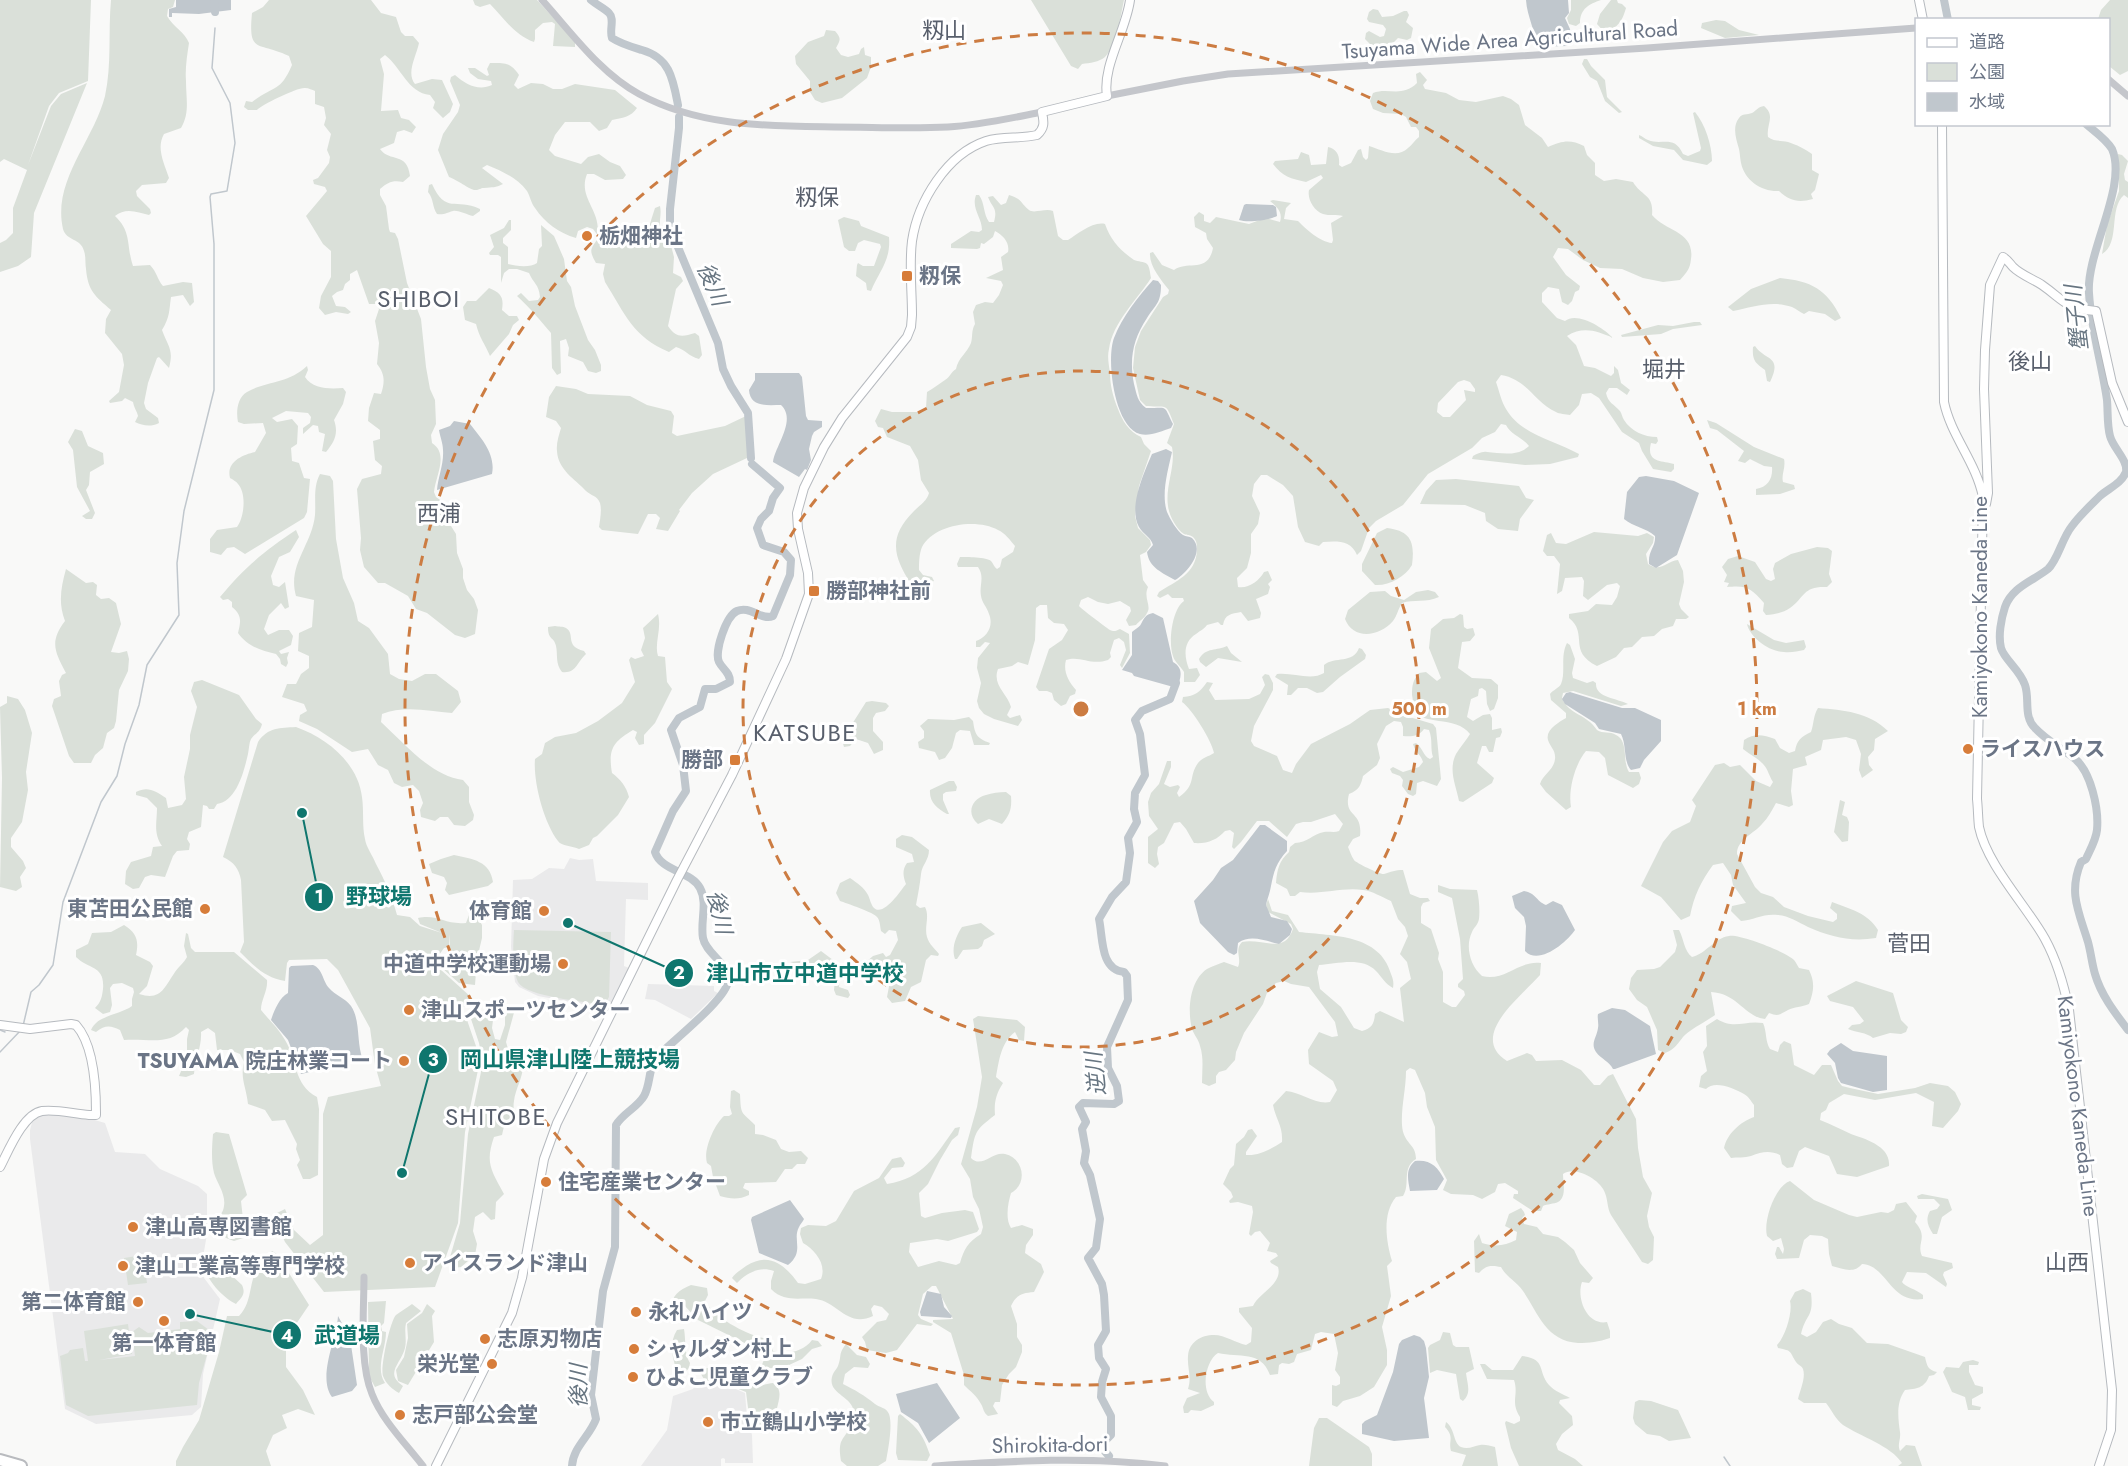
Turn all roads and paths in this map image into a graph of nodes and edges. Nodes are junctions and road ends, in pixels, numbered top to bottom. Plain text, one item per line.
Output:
1 (542, 0) edge
2 (1130, 0) edge
3 (1919, 0) edge
4 (1923, 18) edge
5 (1915, 28) edge
6 (2110, 80) edge
7 (1107, 96) junction
8 (2128, 96) edge
9 (1042, 112) junction
10 (1942, 126) edge
11 (2128, 422) edge
12 (1984, 508) junction
13 (0, 1025) edge
14 (0, 1167) edge
15 (363, 1277) dead end
16 (0, 1460) edge
17 (21, 1466) edge
18 (423, 1466) edge
19 (436, 1466) edge
20 (935, 1466) edge
21 (1165, 1466) edge
22 (2099, 1466) edge

1 - 9 street
2 - 7 main road
3 - 4 main road
5 - 7 street, Tsuyama Wide Area Agricultural Road
6 - 8 street
7 - 9 main road
9 - 19 main road
10 - 12 main road, Kamiyokono Kaneda Line
11 - 12 main road
12 - 22 main road, Kamiyokono Kaneda Line
13 - 14 main road
15 - 18 street
16 - 17 highway
20 - 21 street, Shirokita-dori

